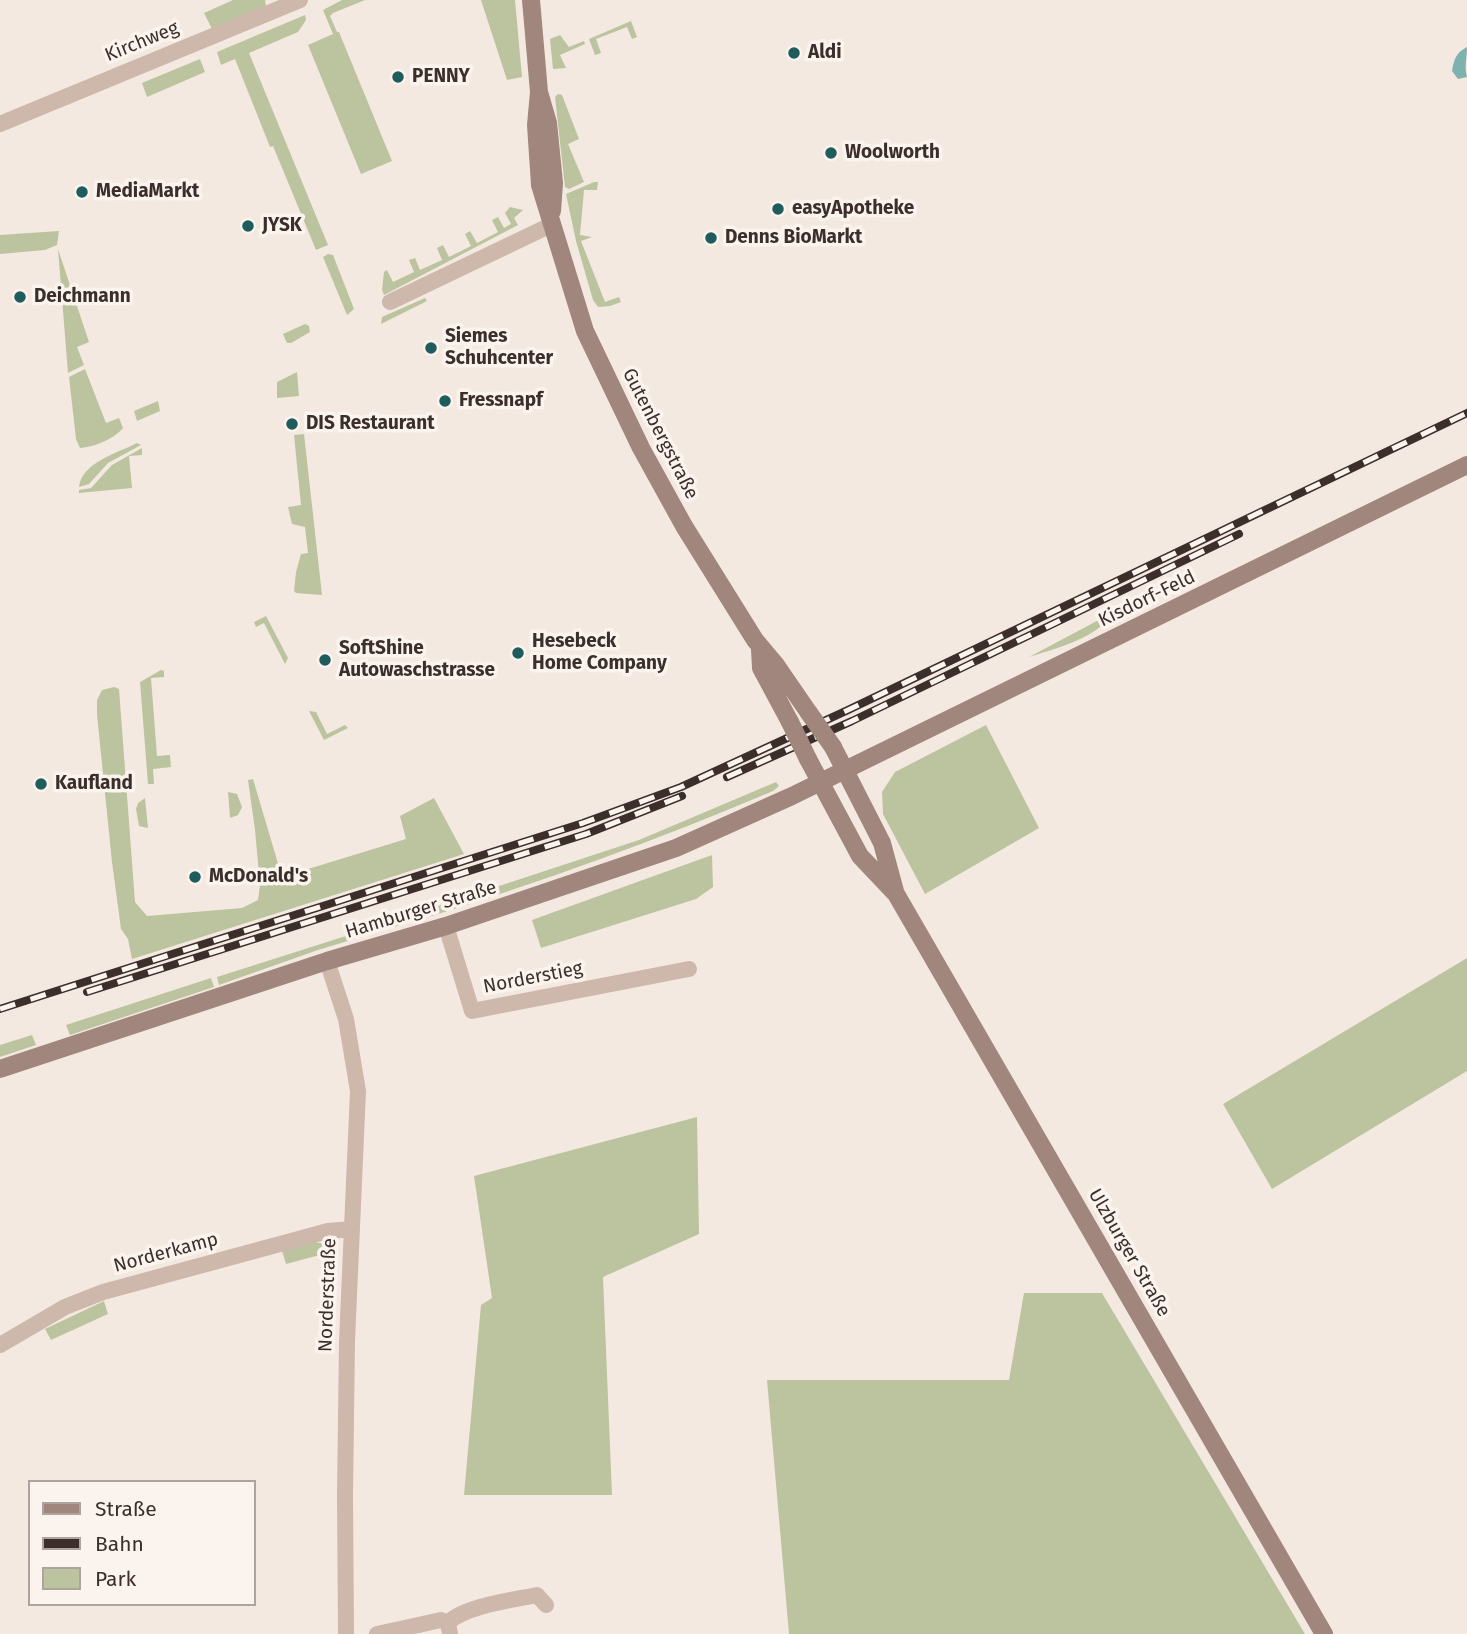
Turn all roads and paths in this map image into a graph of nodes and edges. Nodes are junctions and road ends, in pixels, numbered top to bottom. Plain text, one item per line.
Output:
1 (300, 0) edge
2 (531, 0) edge
3 (0, 124) edge
4 (551, 225) junction
5 (390, 302) dead end
6 (1467, 465) edge
7 (760, 649) junction
8 (845, 769) junction
9 (819, 783) junction
10 (896, 894) junction
11 (446, 926) junction
12 (327, 961) junction
13 (689, 969) dead end
14 (0, 1069) edge
15 (352, 1229) junction
16 (0, 1345) edge
17 (546, 1605) dead end
18 (449, 1628) edge
19 (346, 1634) edge
20 (377, 1634) edge
21 (1324, 1634) edge

1 - 3 street, Kirchweg
2 - 4 main road, Gutenbergstraße
4 - 5 street
4 - 7 main road, Gutenbergstraße
6 - 8 main road, Kisdorf-Feld
7 - 8 main road, Gutenbergstraße, bridge
7 - 9 main road, Gutenbergstraße, bridge
8 - 9 main road, Hamburger Straße
8 - 10 main road, Ulzburger Straße
9 - 10 main road, Ulzburger Straße
9 - 11 main road, Hamburger Straße
10 - 21 main road, Ulzburger Straße
11 - 12 main road, Hamburger Straße
11 - 13 street, Norderstieg
12 - 14 main road, Hamburger Straße
12 - 15 street, Norderstraße
15 - 16 street, Norderkamp
15 - 19 street, Norderstraße
17 - 18 street
18 - 20 street

